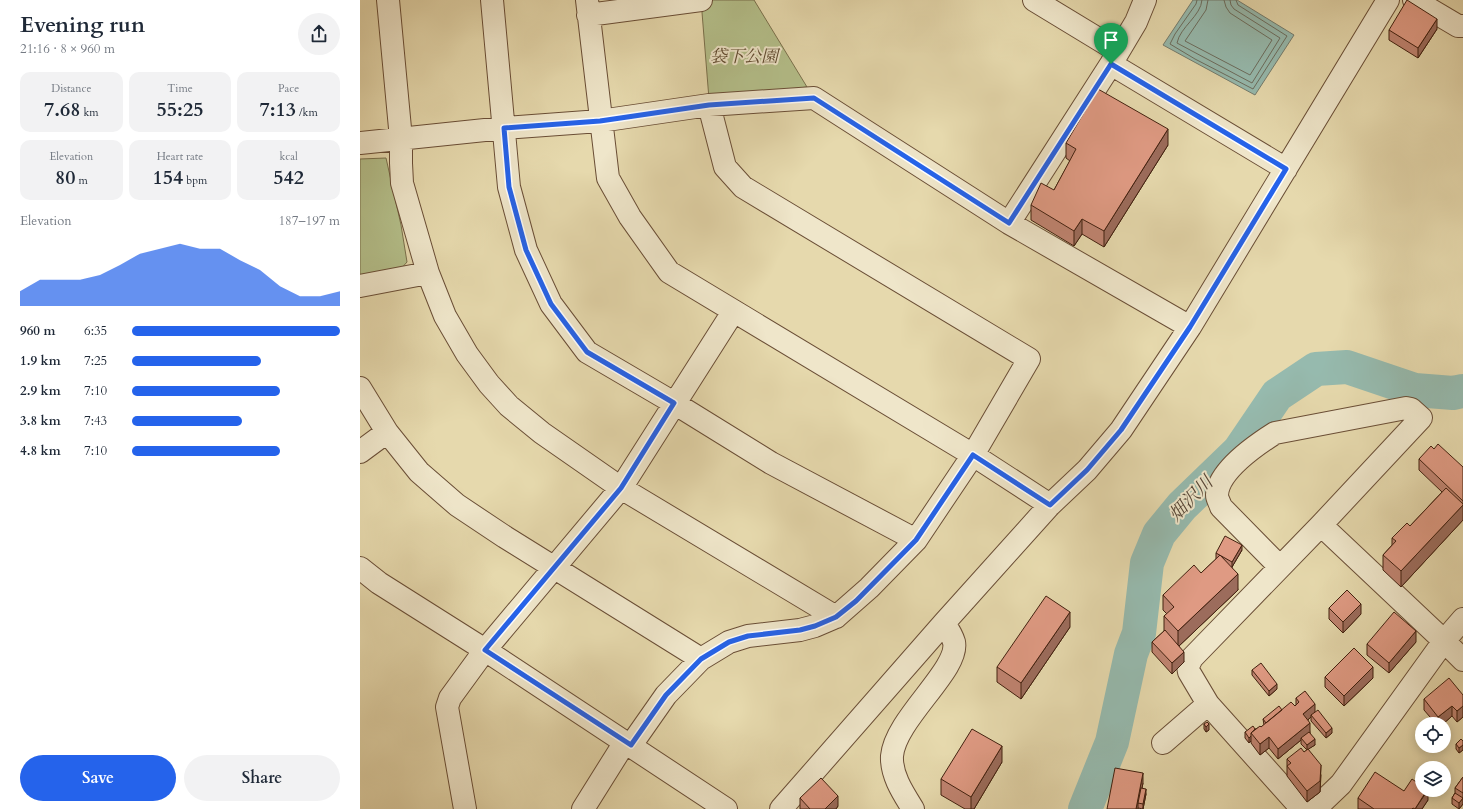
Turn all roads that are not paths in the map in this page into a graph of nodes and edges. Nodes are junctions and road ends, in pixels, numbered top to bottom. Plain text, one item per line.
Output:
1 (388, 0) edge
2 (492, 0) edge
3 (701, 0) edge
4 (1034, 0) edge
5 (1145, 0) edge
6 (1388, 0) edge
7 (1414, 0) edge
8 (588, 7) edge
9 (1463, 26) edge
10 (1114, 57) junction
11 (709, 105) junction
12 (600, 121) junction
13 (504, 128) junction
14 (402, 139) junction
15 (360, 143) edge
16 (1286, 169) junction
17 (1009, 223) junction
18 (428, 274) junction
19 (360, 286) edge
20 (733, 312) junction
21 (1190, 327) junction
22 (360, 388) edge
23 (674, 403) junction
24 (387, 432) junction
25 (360, 452) edge
26 (973, 455) junction
27 (621, 488) junction
28 (1050, 505) junction
29 (1321, 525) junction
30 (916, 540) junction
31 (1280, 567) junction
32 (360, 568) edge
33 (555, 568) junction
34 (369, 585) edge
35 (836, 617) junction
36 (1463, 619) edge
37 (944, 623) junction
38 (1444, 641) junction
39 (485, 650) junction
40 (701, 659) junction
41 (1463, 660) edge
42 (1208, 704) junction
43 (628, 743) junction
44 (1163, 743) dead end
45 (466, 809) edge
46 (583, 809) edge
47 (726, 809) edge
48 (781, 809) edge
49 (913, 809) edge
50 (1302, 809) edge
51 (1315, 809) edge

1 - 14 street
2 - 13 street
3 - 8 street
4 - 10 street
5 - 10 street
6 - 16 street
7 - 9 street
8 - 12 street
10 - 16 street
10 - 17 street
11 - 12 street
11 - 17 street
11 - 26 street
12 - 13 street
12 - 20 street
13 - 14 street
13 - 23 street
14 - 15 street
14 - 18 street
16 - 21 street
17 - 21 street
18 - 19 street
18 - 27 street
20 - 23 street
20 - 26 street
21 - 28 street
22 - 24 street
23 - 27 street
23 - 30 street
24 - 25 street
24 - 33 street
26 - 28 street
26 - 30 street
27 - 33 street
27 - 35 street
28 - 37 street
29 - 31 street
29 - 31 street
29 - 38 street
30 - 35 street
31 - 42 street
32 - 34 street
33 - 39 street
33 - 40 street
34 - 39 street
35 - 40 street
36 - 38 street
37 - 48 street
37 - 49 street
38 - 41 street
38 - 51 street
39 - 43 street
39 - 45 street
40 - 43 street
42 - 44 street
42 - 50 street
43 - 46 street
43 - 47 street

